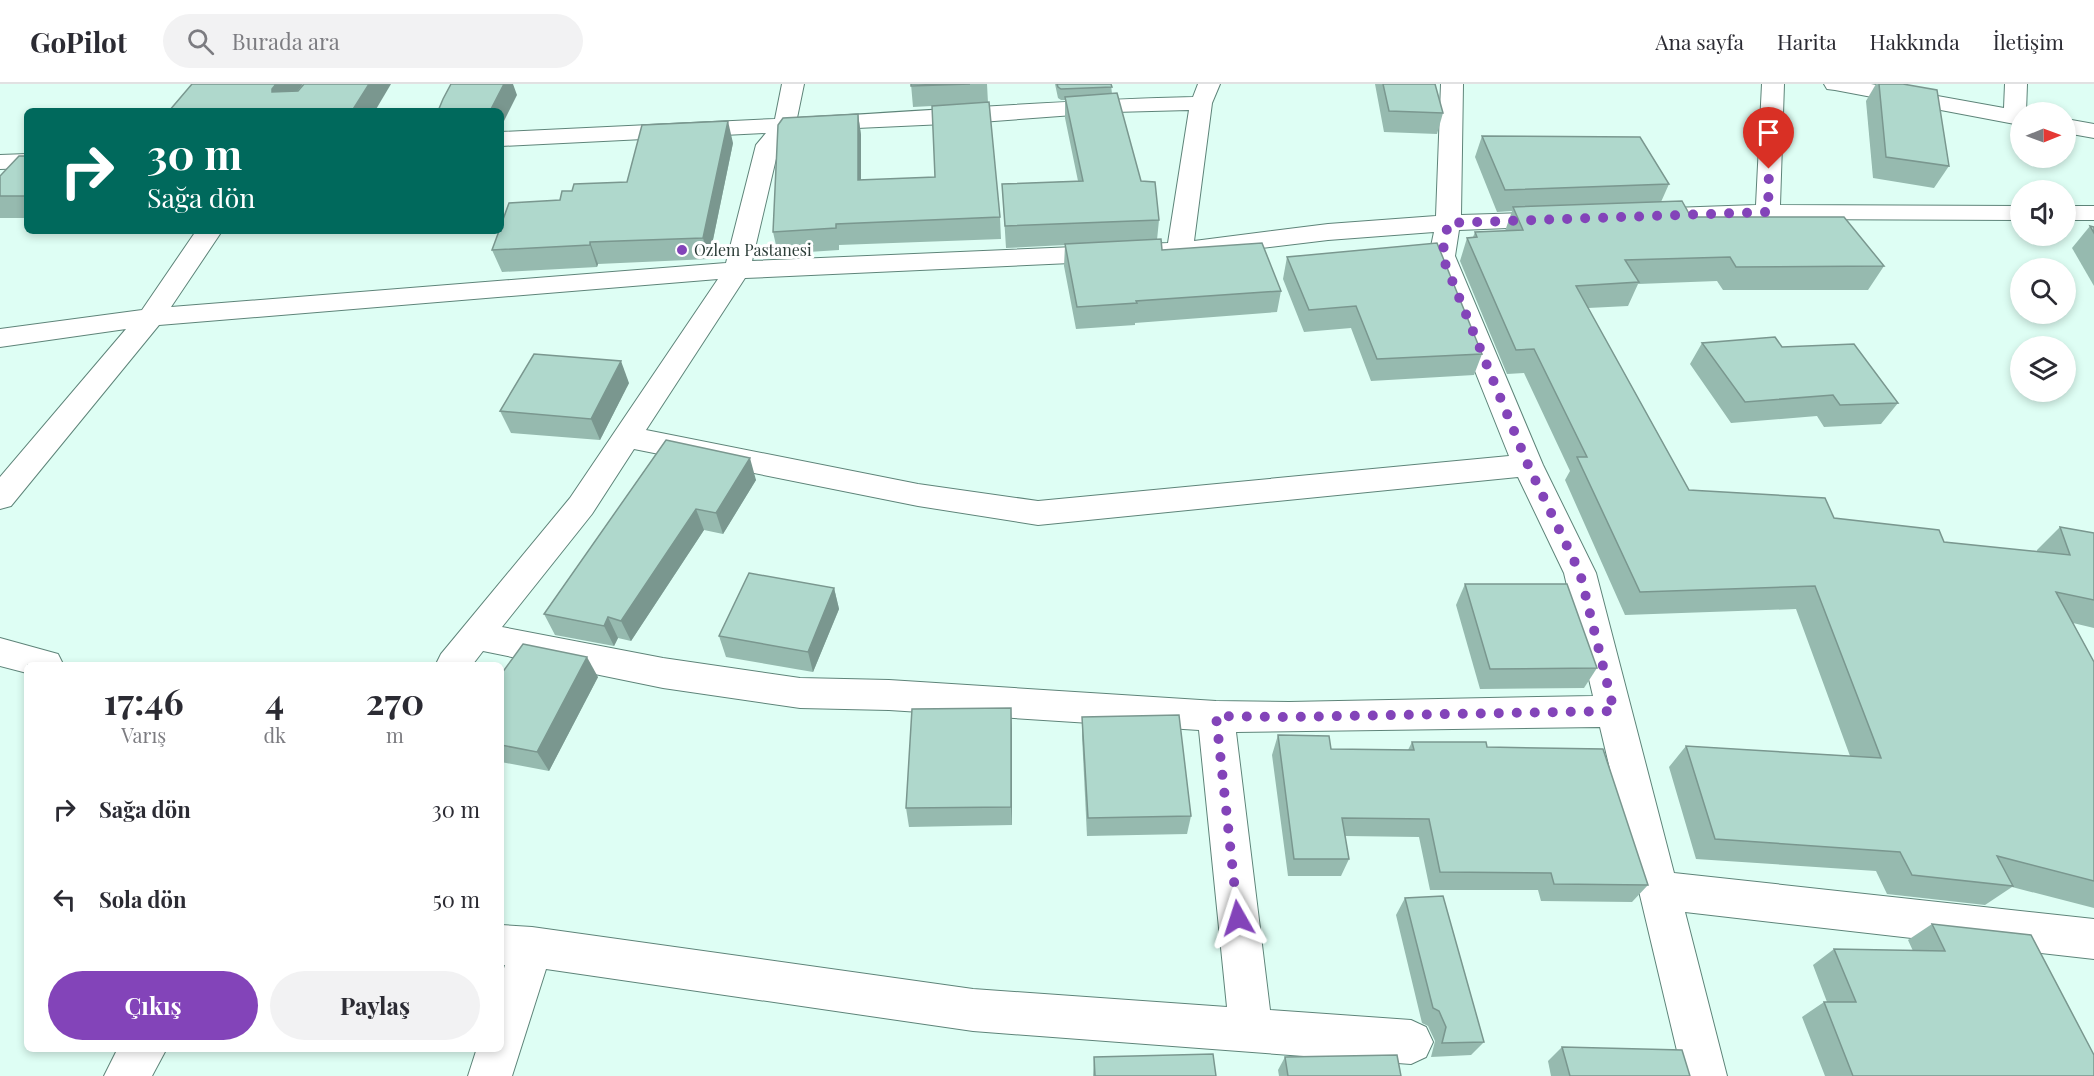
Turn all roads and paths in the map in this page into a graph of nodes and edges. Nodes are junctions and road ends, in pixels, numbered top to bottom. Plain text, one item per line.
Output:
1 (793, 84) edge
2 (1452, 84) edge
3 (1773, 84) edge
4 (1834, 84) edge
5 (2016, 84) edge
6 (1205, 93) edge
7 (2017, 102) edge
8 (2010, 116) edge
9 (785, 124) junction
10 (2076, 128) edge
11 (2094, 131) edge
12 (504, 140) edge
13 (24, 161) edge
14 (0, 162) edge
15 (1768, 212) junction
16 (2010, 213) edge
17 (2076, 213) edge
18 (2094, 213) edge
19 (1626, 217) edge
20 (1578, 219) edge
21 (1448, 223) junction
22 (207, 234) edge
23 (1180, 250) junction
24 (737, 270) junction
25 (151, 317) junction
26 (0, 338) edge
27 (628, 437) junction
28 (1528, 465) junction
29 (0, 498) edge
30 (476, 636) junction
31 (0, 652) edge
32 (38, 662) edge
33 (455, 662) edge
34 (1614, 711) junction
35 (1216, 716) junction
36 (1658, 890) junction
37 (2094, 939) edge
38 (516, 946) edge
39 (504, 1024) edge
40 (1251, 1030) junction
41 (1411, 1042) dead end
42 (143, 1052) edge
43 (498, 1052) edge
44 (126, 1076) edge
45 (490, 1076) edge
46 (1705, 1076) edge

1 - 9 street
2 - 21 street
3 - 15 street
4 - 8 street
5 - 7 street
6 - 9 street
6 - 23 street
9 - 12 street
9 - 24 street
10 - 11 street
13 - 14 street
15 - 16 street
15 - 19 street
17 - 18 street
20 - 21 street
21 - 23 street
21 - 28 street
22 - 25 street
23 - 24 street
24 - 25 street
24 - 27 street
25 - 26 street
25 - 29 street
27 - 28 street
27 - 30 street
28 - 34 street
30 - 33 street
30 - 35 street
31 - 32 street
34 - 35 street
34 - 36 street
35 - 40 street
36 - 37 street
36 - 46 street
38 - 39 street
38 - 40 street
40 - 41 street
42 - 44 street
43 - 45 street

